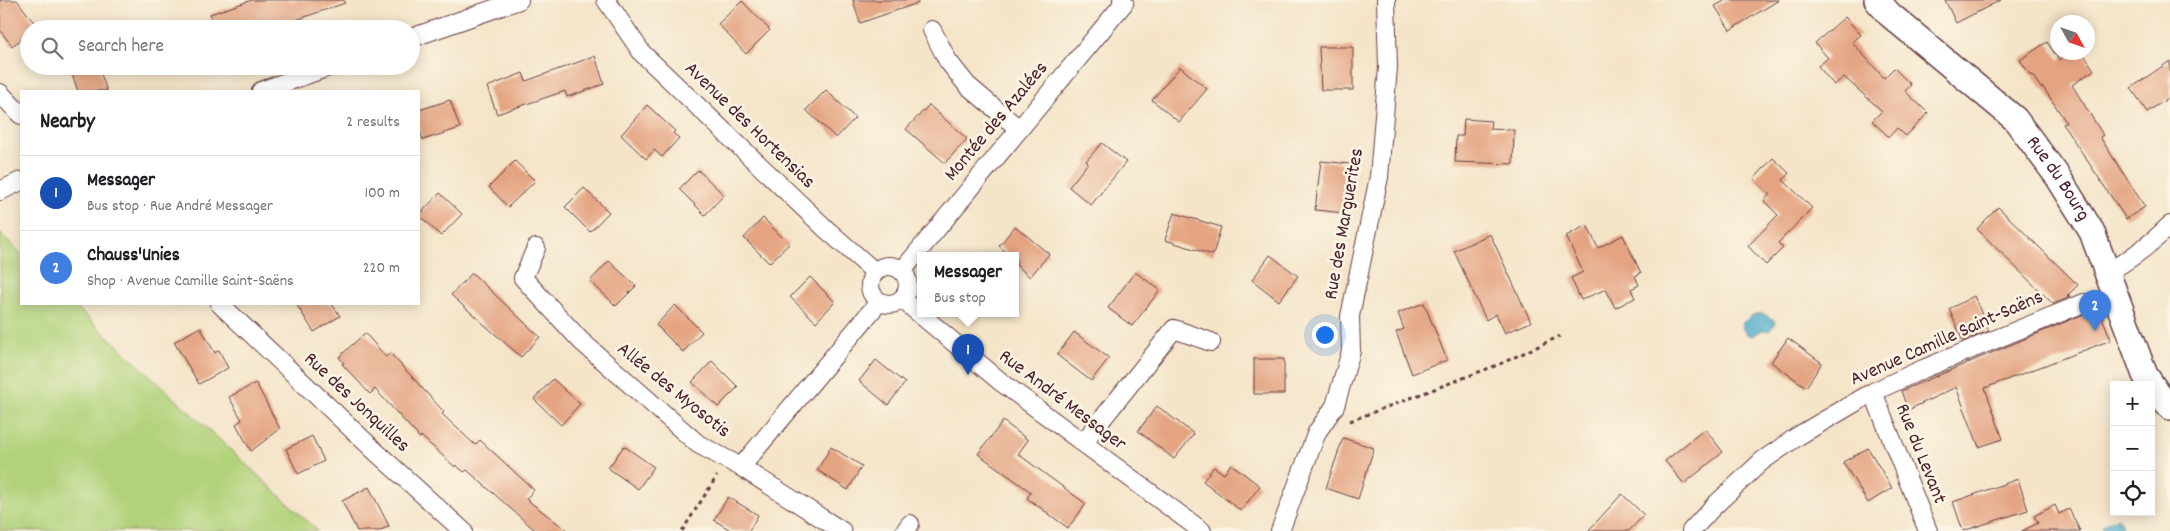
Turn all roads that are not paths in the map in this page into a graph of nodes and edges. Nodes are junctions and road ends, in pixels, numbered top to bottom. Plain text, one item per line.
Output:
1 (519, 0) edge
2 (606, 0) edge
3 (1122, 0) edge
4 (1386, 0) edge
5 (1877, 0) edge
6 (932, 30) dead end
7 (420, 35) edge
8 (306, 75) edge
9 (264, 90) edge
10 (0, 93) edge
11 (20, 114) edge
12 (1019, 128) junction
13 (20, 181) edge
14 (0, 191) edge
15 (2170, 224) edge
16 (536, 248) dead end
17 (918, 252) edge
18 (917, 254) edge
19 (875, 272) junction
20 (902, 272) junction
21 (2108, 272) junction
22 (902, 298) junction
23 (878, 302) junction
24 (2084, 303) dead end
25 (221, 305) edge
26 (917, 311) edge
27 (924, 317) edge
28 (1211, 342) dead end
29 (1873, 392) junction
30 (2170, 407) edge
31 (1083, 443) junction
32 (734, 464) junction
33 (463, 531) edge
34 (842, 531) edge
35 (1202, 531) edge
36 (1280, 531) edge
37 (1691, 531) edge
38 (1928, 531) edge

1 - 7 street
2 - 19 street, Avenue des Hortensias
3 - 12 street, Montée des Azalées
4 - 36 street, Rue des Marguerites
5 - 21 street, Rue du Bourg
6 - 12 street
8 - 9 street
10 - 11 street
12 - 17 street, Montée des Azalées
13 - 14 street
15 - 21 street
16 - 32 street, Allée des Myosotis
18 - 20 street, Montée des Azalées
19 - 20 street
19 - 23 street
20 - 22 street
21 - 30 street, Rue du Bourg
22 - 23 street
22 - 26 street, Rue André Messager
23 - 32 street
24 - 29 street, Avenue Camille Saint-Saëns
25 - 33 street, Rue des Jonquilles
27 - 31 street, Rue André Messager
28 - 31 street
29 - 37 street, Avenue Camille Saint-Saëns
29 - 38 street, Rue du Levant
31 - 35 street, Rue André Messager
32 - 34 street, Allée des Myosotis

